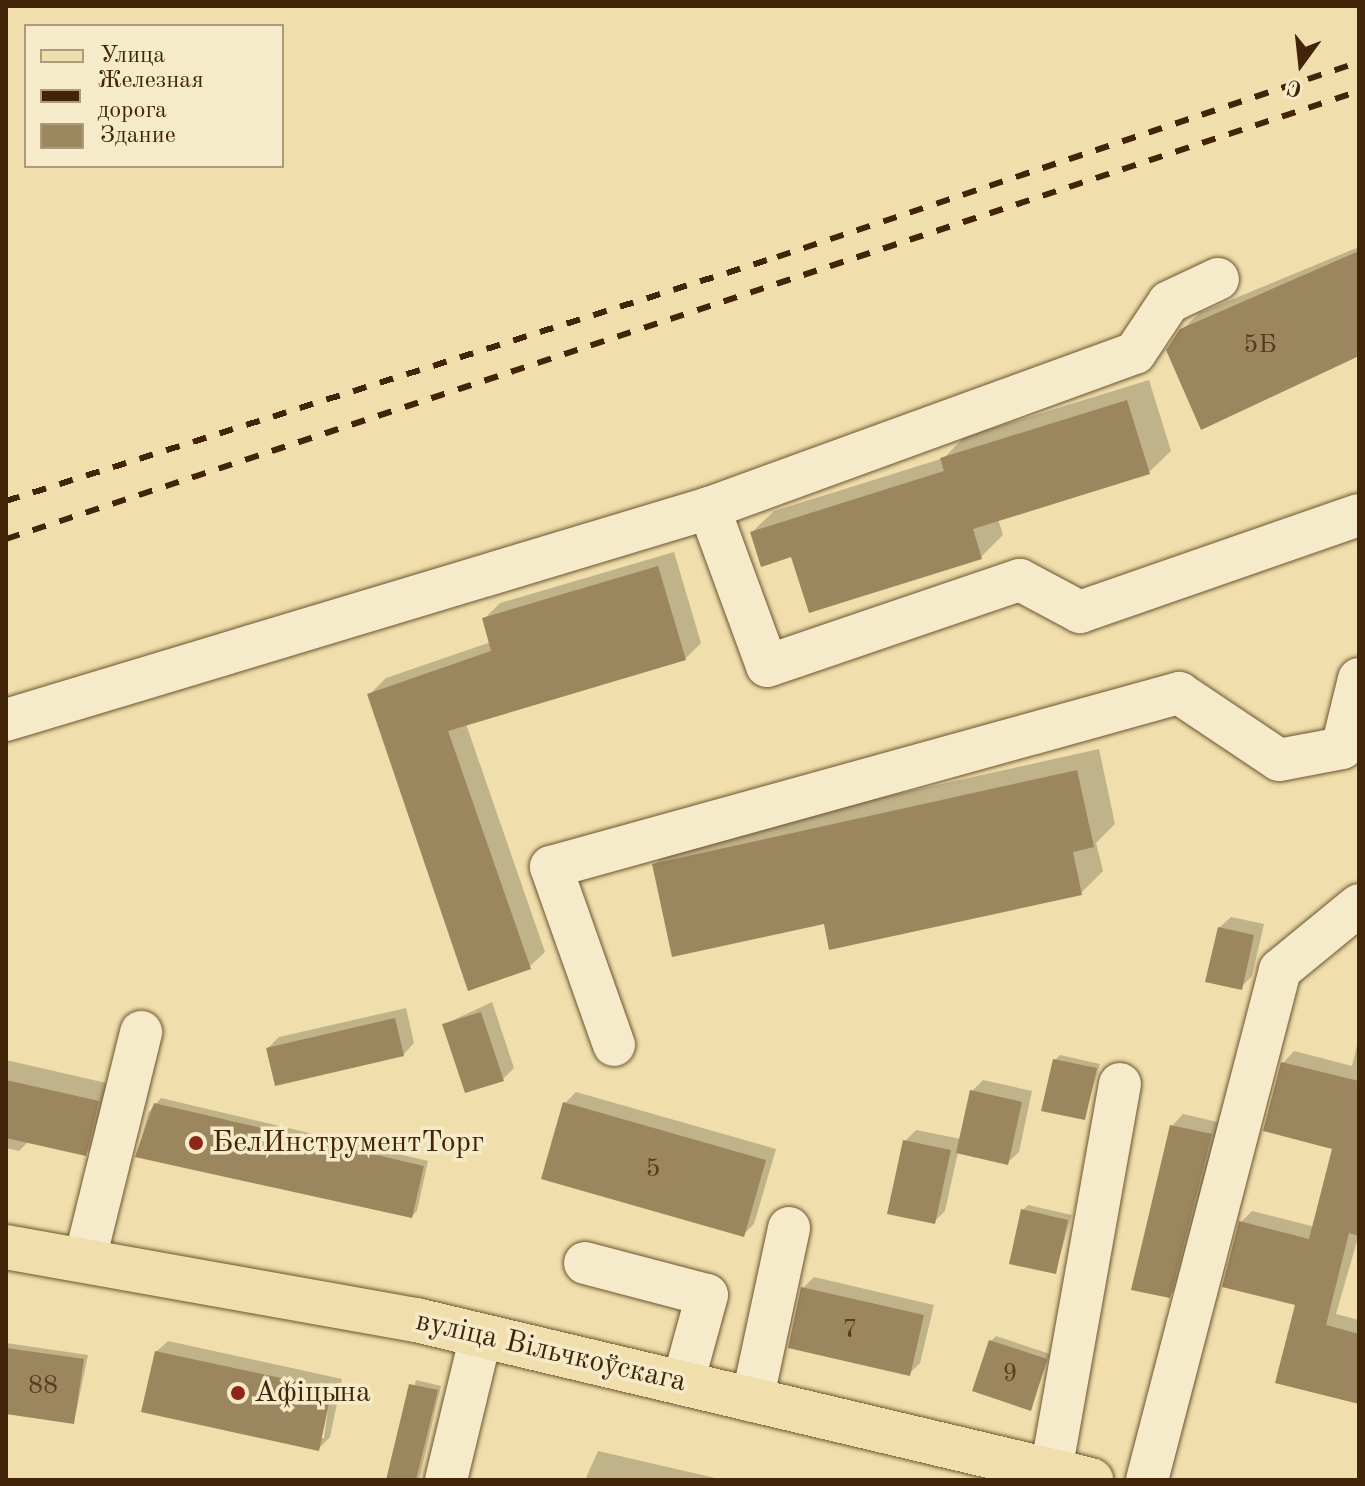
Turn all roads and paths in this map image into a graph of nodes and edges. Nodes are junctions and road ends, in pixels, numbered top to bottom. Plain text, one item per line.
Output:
1 (1218, 279) dead end
2 (709, 508) junction
3 (1359, 515) edge
4 (1359, 679) edge
5 (6, 720) edge
6 (1359, 905) edge
7 (141, 1032) dead end
8 (614, 1045) dead end
9 (1120, 1084) dead end
10 (789, 1228) dead end
11 (6, 1247) edge
12 (85, 1259) junction
13 (585, 1263) dead end
14 (481, 1335) junction
15 (683, 1383) junction
16 (752, 1401) junction
17 (1071, 1475) edge
18 (446, 1480) edge
19 (1147, 1480) edge

1 - 2 lane
2 - 3 lane
2 - 5 lane
4 - 8 lane
6 - 19 lane
7 - 12 lane
9 - 17 lane
10 - 16 lane
11 - 12 main road, вуліца Вільчкоўскага
12 - 14 main road, вуліца Вільчкоўскага
13 - 15 lane
14 - 15 main road, вуліца Вільчкоўскага
14 - 18 lane
15 - 16 main road, вуліца Вільчкоўскага
16 - 17 main road, вуліца Вільчкоўскага

